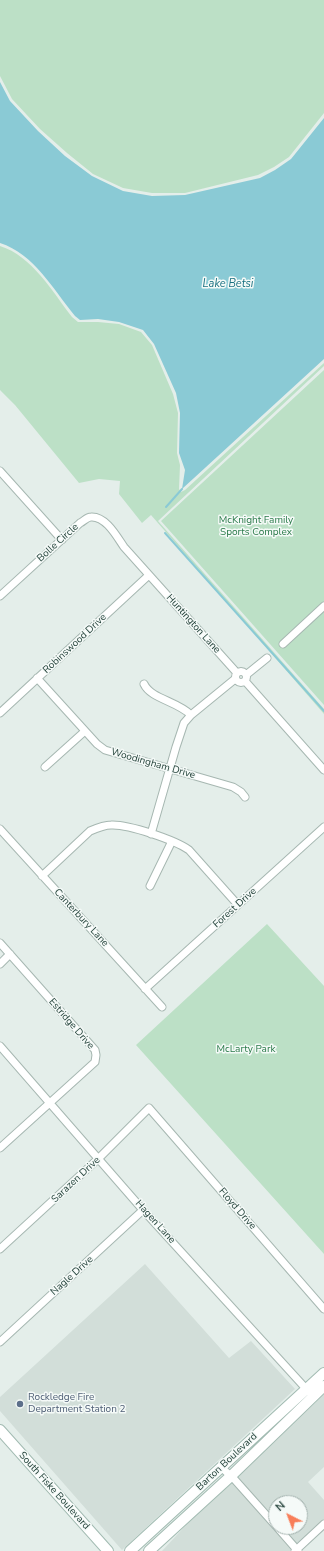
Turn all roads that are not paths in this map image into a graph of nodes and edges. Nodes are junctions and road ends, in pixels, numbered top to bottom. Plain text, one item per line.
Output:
1 (0, 471) edge
2 (62, 540) junction
3 (150, 575) junction
4 (0, 596) edge
5 (324, 606) edge
6 (283, 644) dead end
7 (267, 658) dead end
8 (236, 676) junction
9 (37, 678) junction
10 (246, 678) junction
11 (144, 684) dead end
12 (0, 713) edge
13 (191, 715) junction
14 (85, 731) junction
15 (45, 767) dead end
16 (170, 768) junction
17 (324, 770) edge
18 (245, 797) dead end
19 (324, 827) edge
20 (0, 829) edge
21 (151, 834) junction
22 (172, 841) junction
23 (42, 876) junction
24 (150, 886) dead end
25 (238, 905) junction
26 (0, 943) edge
27 (10, 954) junction
28 (0, 964) edge
29 (145, 989) junction
30 (162, 1007) dead end
31 (0, 1046) edge
32 (3, 1054) edge
33 (50, 1103) junction
34 (149, 1108) joint
35 (0, 1148) edge
36 (99, 1158) junction
37 (143, 1210) junction
38 (0, 1249) edge
39 (324, 1309) edge
40 (0, 1342) edge
41 (322, 1383) edge
42 (310, 1393) junction
43 (0, 1430) edge
44 (222, 1468) junction
45 (231, 1476) junction
46 (190, 1496) junction
47 (187, 1517) junction
48 (268, 1518) edge
49 (324, 1524) edge
50 (283, 1535) edge
51 (108, 1551) edge
52 (130, 1551) edge
53 (149, 1551) edge
54 (297, 1551) edge

1 - 2 street
2 - 3 street, Bolle Circle
2 - 4 street, Bolle Circle
3 - 8 street, Huntington Lane
3 - 9 street, Robinswood Drive
5 - 6 street
7 - 10 street
8 - 10 street
8 - 13 street
9 - 12 street, Robinswood Drive
9 - 14 street, Woodingham Drive
10 - 17 street
11 - 13 street
13 - 16 street
14 - 15 street
14 - 16 street, Woodingham Drive
16 - 18 street, Woodingham Drive
16 - 21 street
19 - 25 street, Forest Drive
20 - 23 street, Canterbury Lane
21 - 22 street
21 - 23 street
22 - 24 street
22 - 25 street
23 - 29 street, Canterbury Lane
25 - 29 street, Forest Drive
26 - 27 street, Estridge Drive
27 - 28 street
27 - 33 street, Estridge Drive
29 - 30 street, Canterbury Lane
31 - 32 street, Hagen Lane
32 - 33 street, Hagen Lane
33 - 35 street, Estridge Drive
33 - 36 street, Hagen Lane
34 - 36 street, Sarazen Drive
34 - 39 street, Floyd Drive
36 - 37 street, Hagen Lane
36 - 38 street, Sarazen Drive
37 - 40 street, Nagle Drive
37 - 42 street, Hagen Lane
41 - 42 main road, Barton Boulevard
42 - 44 main road, Barton Boulevard
42 - 45 main road, Barton Boulevard
43 - 51 main road, South Fiske Boulevard
44 - 45 street
44 - 46 main road, Barton Boulevard
45 - 47 main road, Barton Boulevard
45 - 48 street
46 - 47 main road
46 - 52 main road, Barton Boulevard
47 - 53 main road, Barton Boulevard
49 - 54 street
50 - 54 street

